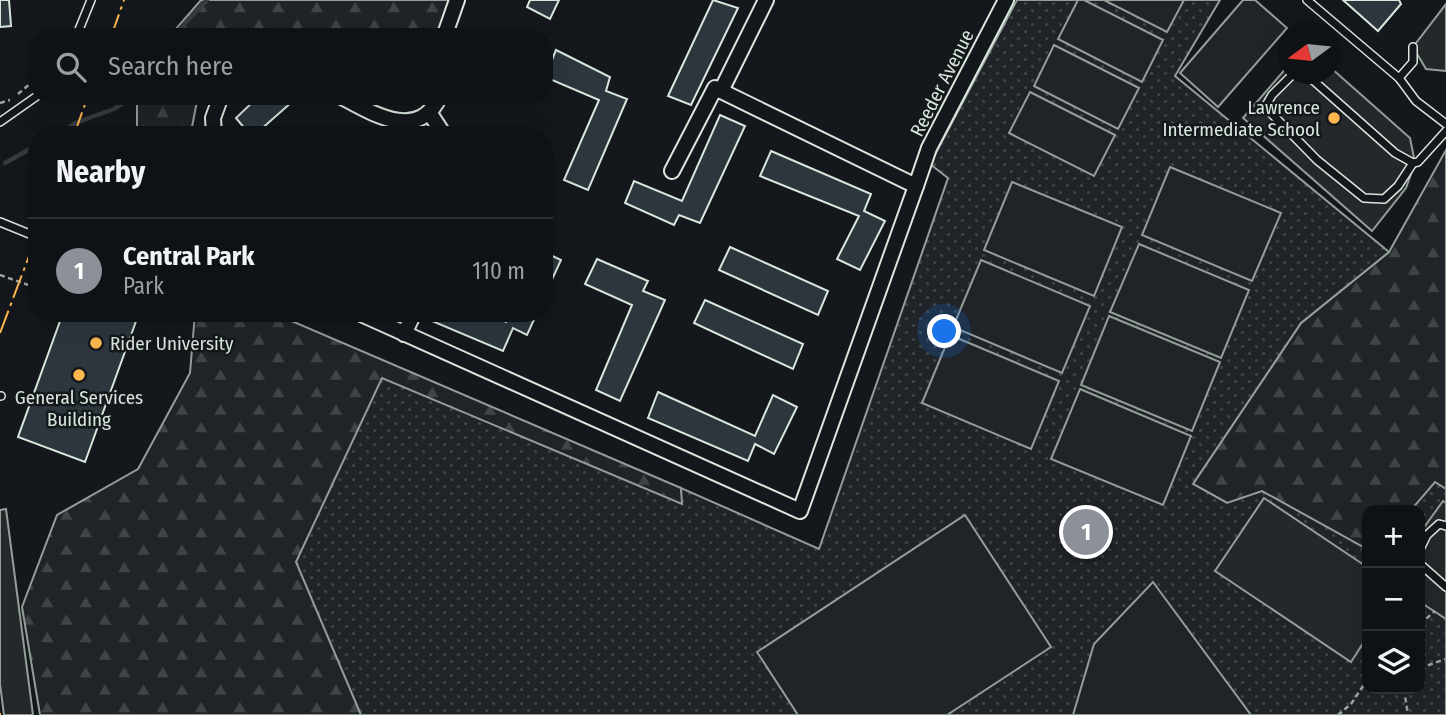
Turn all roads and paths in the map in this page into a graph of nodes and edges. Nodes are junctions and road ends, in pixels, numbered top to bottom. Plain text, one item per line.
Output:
1 (91, 0) edge
2 (457, 0) edge
3 (766, 0) edge
4 (1006, 0) edge
5 (1307, 0) edge
6 (80, 28) edge
7 (447, 28) edge
8 (1413, 47) dead end
9 (1399, 78) junction
10 (1284, 84) edge
11 (1318, 84) edge
12 (28, 85) edge
13 (721, 91) junction
14 (28, 102) edge
15 (0, 103) edge
16 (218, 105) edge
17 (359, 105) edge
18 (434, 105) edge
19 (429, 112) junction
20 (0, 122) edge
21 (1446, 124) edge
22 (213, 126) edge
23 (438, 126) edge
24 (1446, 131) edge
25 (1413, 163) junction
26 (672, 171) dead end
27 (915, 186) junction
28 (0, 222) edge
29 (28, 233) edge
30 (0, 275) edge
31 (28, 285) edge
32 (378, 322) edge
33 (410, 322) edge
34 (404, 334) junction
35 (1446, 526) edge
36 (1425, 542) edge
37 (1425, 568) edge
38 (1446, 587) edge
39 (1435, 611) dead end
40 (1425, 620) edge
41 (1446, 659) edge
42 (1425, 666) edge
43 (1362, 688) edge
44 (1405, 694) edge
45 (1338, 715) edge
46 (1408, 715) edge

1 - 6 lane
2 - 7 street
3 - 13 street
4 - 27 street, Reeder Avenue
5 - 9 lane
8 - 9 lane
9 - 21 lane
10 - 25 lane
11 - 25 lane
12 - 15 path
13 - 26 street
13 - 27 street
14 - 20 lane
16 - 22 street
17 - 19 street
18 - 19 street
19 - 23 street
24 - 25 lane
27 - 34 street, Reeder Avenue
28 - 29 lane
30 - 31 path
32 - 34 street
33 - 34 street
35 - 36 lane
37 - 38 lane
39 - 40 path
41 - 42 path
43 - 45 path
44 - 46 path

